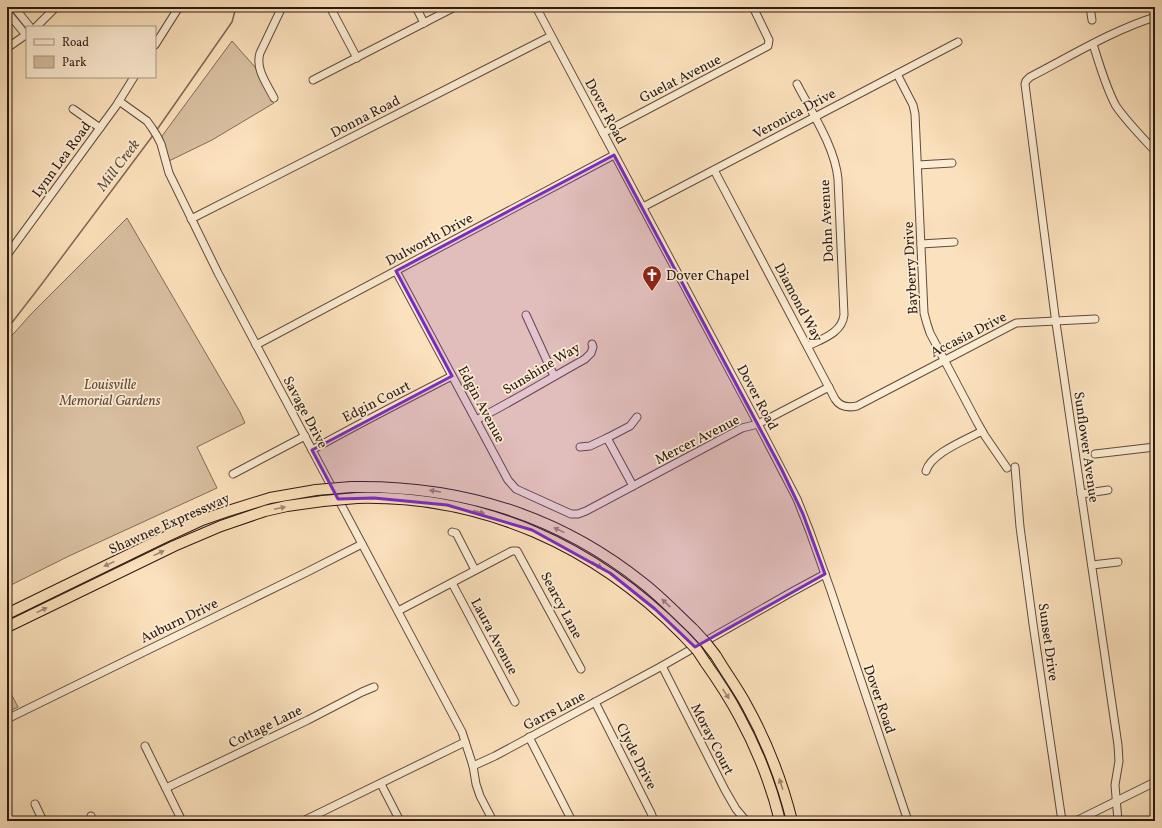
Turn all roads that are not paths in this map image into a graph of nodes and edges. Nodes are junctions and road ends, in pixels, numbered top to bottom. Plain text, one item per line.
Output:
1 (14, 7) edge
2 (56, 7) edge
3 (179, 7) edge
4 (282, 7) edge
5 (330, 7) edge
6 (416, 7) edge
7 (455, 7) edge
8 (536, 7) edge
9 (753, 7) edge
10 (1090, 7) edge
11 (7, 12) edge
12 (1155, 17) edge
13 (1092, 20) dead end
14 (424, 23) junction
15 (29, 26) edge
16 (37, 26) edge
17 (26, 35) edge
18 (551, 36) junction
19 (958, 42) dead end
20 (156, 43) edge
21 (1093, 44) junction
22 (7, 48) edge
23 (357, 58) junction
24 (897, 74) junction
25 (133, 78) edge
26 (313, 80) dead end
27 (797, 84) dead end
28 (274, 98) dead end
29 (119, 102) junction
30 (73, 109) dead end
31 (814, 117) junction
32 (100, 128) junction
33 (603, 133) junction
34 (1155, 151) edge
35 (614, 155) junction
36 (952, 163) dead end
37 (918, 165) junction
38 (714, 170) junction
39 (643, 208) junction
40 (191, 219) junction
41 (954, 242) dead end
42 (921, 244) junction
43 (7, 255) edge
44 (396, 271) junction
45 (526, 316) dead end
46 (1095, 320) dead end
47 (1056, 321) junction
48 (592, 344) dead end
49 (256, 345) junction
50 (808, 346) junction
51 (944, 360) junction
52 (452, 376) junction
53 (554, 376) junction
54 (829, 387) junction
55 (882, 393) joint
56 (637, 417) dead end
57 (476, 420) junction
58 (758, 424) junction
59 (982, 431) junction
60 (305, 436) junction
61 (607, 438) junction
62 (580, 447) dead end
63 (1155, 447) edge
64 (312, 450) junction
65 (1095, 454) dead end
66 (1015, 467) dead end
67 (1007, 468) dead end
68 (926, 472) dead end
69 (232, 474) dead end
70 (633, 486) junction
71 (1108, 490) dead end
72 (1081, 494) junction
73 (577, 514) joint
74 (452, 532) dead end
75 (362, 544) junction
76 (1118, 562) dead end
77 (1092, 565) junction
78 (475, 570) junction
79 (825, 574) junction
80 (452, 583) junction
81 (398, 611) junction
82 (7, 614) edge
83 (7, 627) edge
84 (662, 666) junction
85 (581, 668) dead end
86 (374, 687) dead end
87 (515, 702) dead end
88 (595, 702) junction
89 (7, 719) edge
90 (529, 737) junction
91 (465, 742) junction
92 (145, 746) dead end
93 (473, 766) junction
94 (1155, 782) edge
95 (381, 784) junction
96 (166, 788) junction
97 (1116, 801) junction
98 (35, 804) dead end
99 (43, 821) edge
100 (182, 821) edge
101 (304, 821) edge
102 (400, 821) edge
103 (493, 821) edge
104 (572, 821) edge
105 (654, 821) edge
106 (746, 821) edge
107 (780, 821) edge
108 (792, 821) edge
109 (908, 821) edge
110 (1062, 821) edge
111 (1076, 821) edge
112 (1118, 821) edge

1 - 15 street
2 - 16 street
3 - 20 street
4 - 28 street
5 - 23 street
6 - 14 street
7 - 14 street
8 - 18 street, Dover Road
9 - 33 street, Guelat Avenue
10 - 13 street
11 - 17 street
12 - 21 street
14 - 23 street
17 - 22 street
18 - 33 street, Dover Road
18 - 40 street, Donna Road
19 - 24 street, Veronica Drive
21 - 34 street
21 - 47 street, Sunflower Avenue
23 - 26 street
24 - 31 street, Veronica Drive
24 - 37 street, Bayberry Drive
25 - 29 street, Lynn Lea Road
27 - 31 street, Dohn Avenue
29 - 32 street, Lynn Lea Road
29 - 40 street, Savage Drive
30 - 32 street
31 - 38 street, Veronica Drive
31 - 50 street, Dohn Avenue
32 - 43 street, Lynn Lea Road
33 - 35 street, Dover Road
35 - 39 street, Dover Road
35 - 44 street, Dulworth Drive
36 - 37 street
37 - 42 street, Bayberry Drive
38 - 39 street, Veronica Drive
38 - 50 street, Diamond Way
39 - 58 street, Dover Road
40 - 49 street, Savage Drive
41 - 42 street
42 - 51 street, Bayberry Drive
44 - 49 street, Dulworth Drive
44 - 52 street, Edgin Avenue
45 - 53 street
46 - 47 street, Accasia Drive
47 - 51 street, Accasia Drive
47 - 72 street, Sunflower Avenue
48 - 53 street, Sunshine Way
49 - 60 street, Savage Drive
50 - 54 street, Diamond Way
51 - 55 street, Accasia Drive
51 - 59 street, Bayberry Drive
52 - 57 street, Edgin Avenue
52 - 64 street, Edgin Court
53 - 57 street, Sunshine Way
54 - 55 street, Diamond Way
54 - 58 street, Mercer Avenue
56 - 61 street
57 - 73 street, Edgin Avenue
58 - 70 street, Mercer Avenue
58 - 79 street, Dover Road
59 - 67 street, Bayberry Drive
59 - 68 street
60 - 64 street, Savage Drive
60 - 69 street
61 - 62 street
61 - 70 street
63 - 65 street
64 - 75 street, Savage Drive
66 - 110 street, Sunset Drive
70 - 73 street, Mercer Avenue
71 - 72 street
72 - 77 street, Sunflower Avenue
74 - 78 street
75 - 81 street, Savage Drive
75 - 89 street, Auburn Drive
76 - 77 street
77 - 97 street, Sunflower Avenue
78 - 80 street
78 - 85 street, Searcy Lane
79 - 84 street, Garrs Lane
79 - 109 street, Dover Road
80 - 81 street
80 - 87 street, Laura Avenue
81 - 91 street, Savage Drive
108 -> 82 highway, Shawnee Expressway, bridge
83 -> 107 highway, Shawnee Expressway, bridge
84 - 88 street, Garrs Lane
84 - 106 street, Moray Court
86 - 96 street, Cottage Lane
88 - 90 street, Garrs Lane
88 - 105 street, Clyde Drive
90 - 93 street, Garrs Lane
90 - 104 street
91 - 93 street
91 - 95 street
92 - 96 street
93 - 103 street
94 - 97 street
95 - 101 street
95 - 102 street
96 - 100 street
97 - 111 street
97 - 112 street, Sunflower Avenue
98 - 99 street

